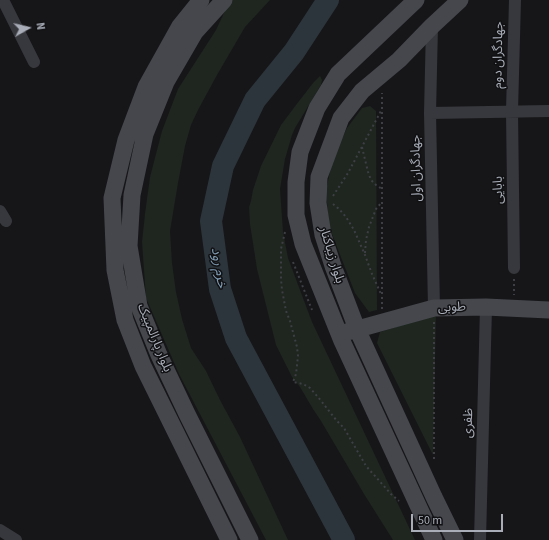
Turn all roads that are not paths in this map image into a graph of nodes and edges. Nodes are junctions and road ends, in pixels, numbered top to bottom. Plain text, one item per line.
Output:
1 (3, 0) edge
2 (201, 0) edge
3 (224, 0) edge
4 (416, 0) edge
5 (460, 0) edge
6 (515, 0) edge
7 (432, 26) junction
8 (34, 62) dead end
9 (512, 111) junction
10 (549, 111) edge
11 (430, 113) junction
12 (514, 268) road end
13 (486, 307) junction
14 (434, 308) junction
15 (549, 310) edge
16 (357, 329) junction
17 (339, 335) junction
18 (0, 530) edge
19 (16, 540) edge
20 (229, 540) edge
21 (250, 540) edge
22 (434, 540) edge
23 (455, 540) edge
24 (480, 540) edge

1 - 8 street
2 - 20 street, بلوار پارالمپیک
3 - 21 street, بلوار پارالمپیک
4 - 17 street, بلوار زیباکنار
5 - 7 street, بلوار زیباکنار
6 - 9 street, جهادگران دوم
7 - 11 street, جهادگران اول
7 - 16 street, بلوار زیباکنار
9 - 10 street
9 - 11 street
9 - 12 street, بابایی
11 - 14 street, جهادگران اول
13 - 14 street, طوبی
13 - 15 street, طوبی
13 - 24 street, ظفری
14 - 16 street, طوبی
16 - 17 street, طوبی
16 - 23 street, بلوار زیباکنار
17 - 22 street, بلوار زیباکنار
18 - 19 street

